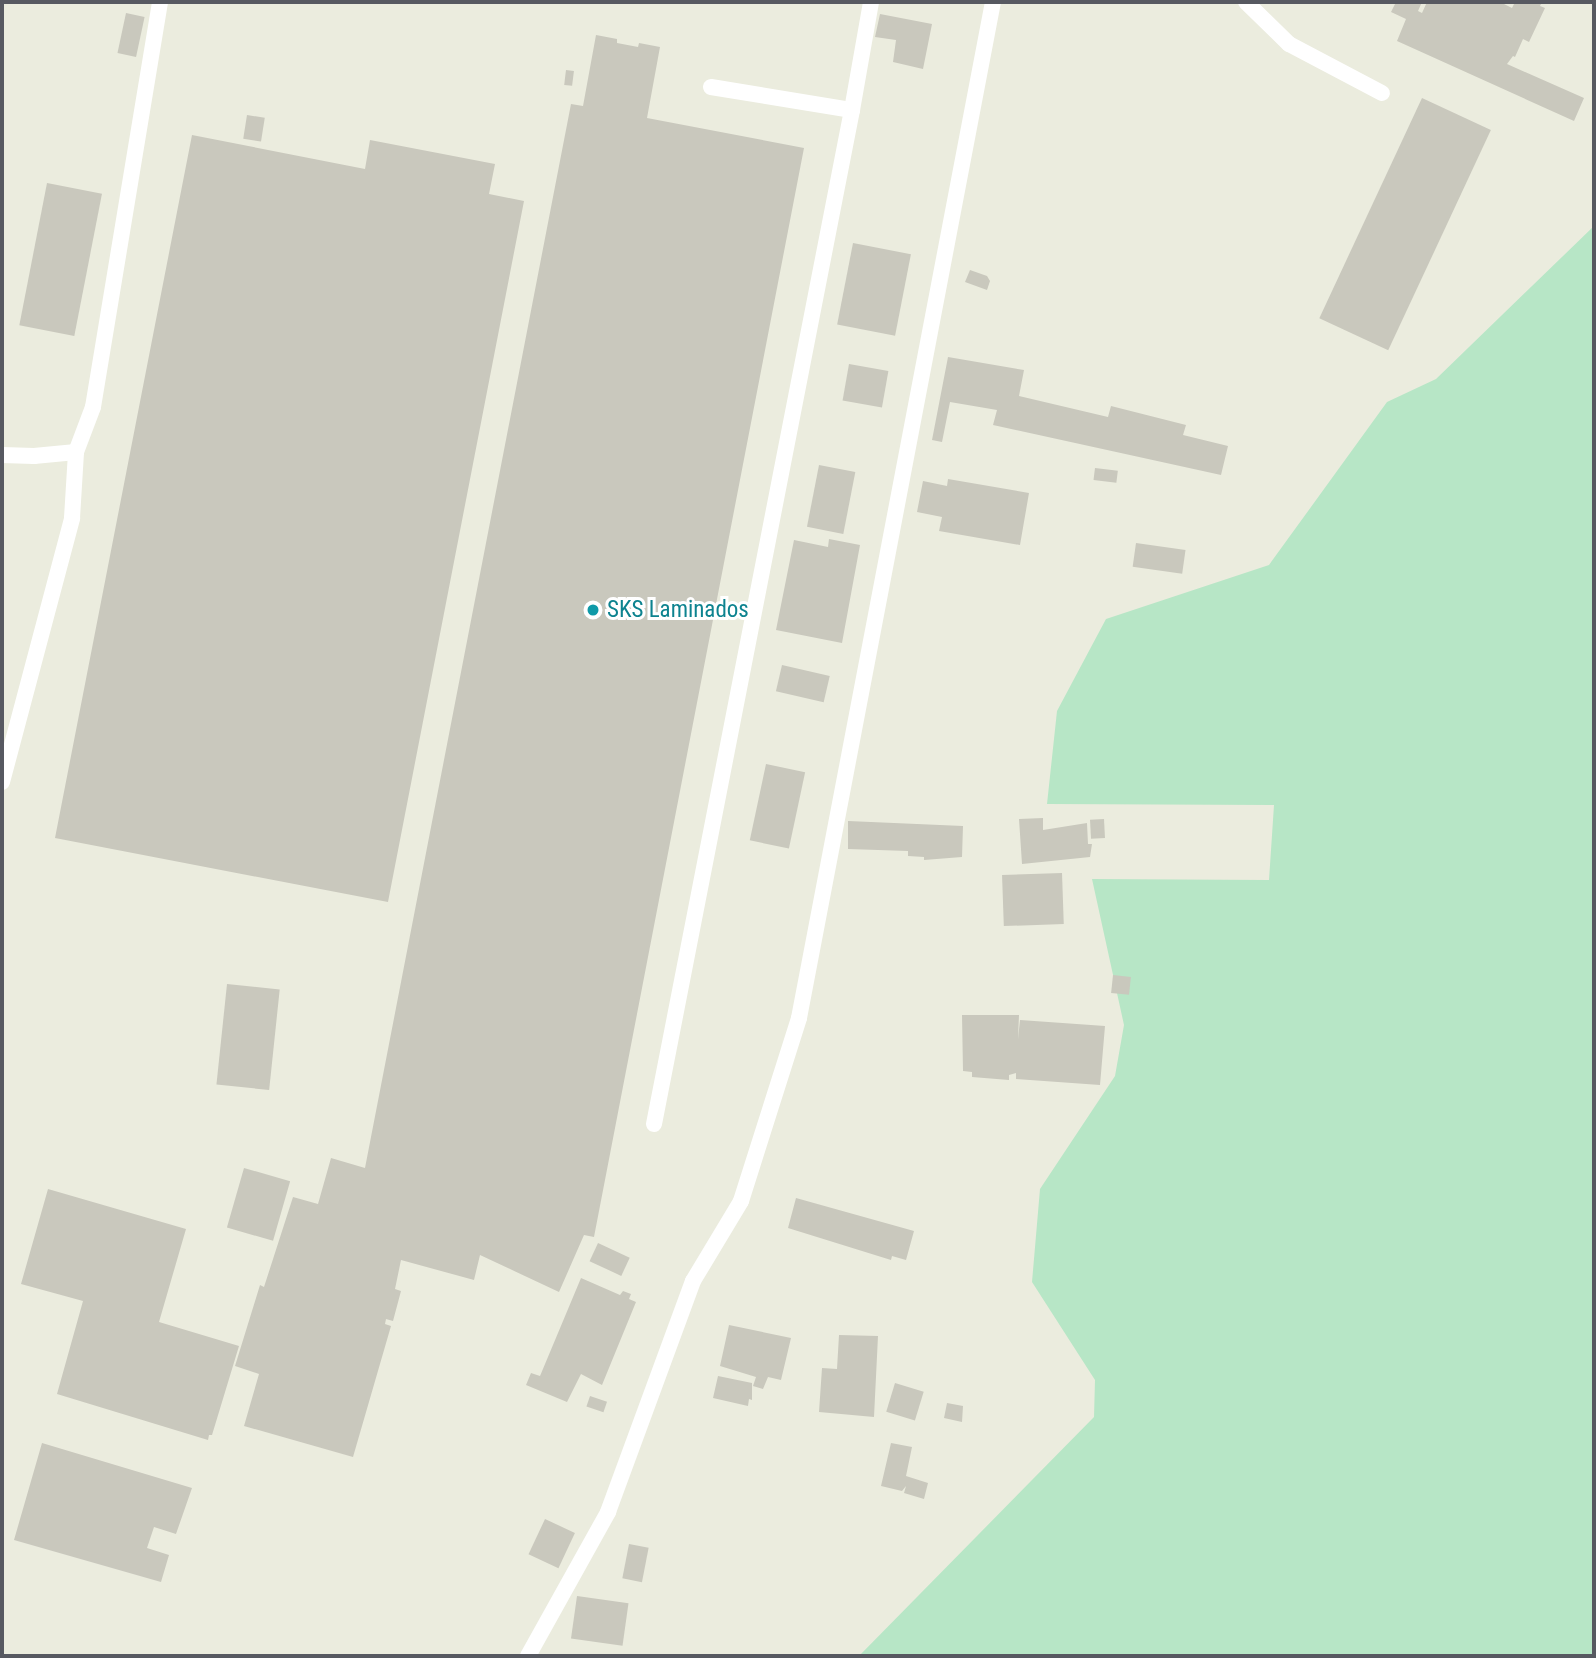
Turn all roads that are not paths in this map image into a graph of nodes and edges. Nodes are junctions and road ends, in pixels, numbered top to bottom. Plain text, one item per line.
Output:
1 (160, 2) edge
2 (871, 2) edge
3 (993, 2) edge
4 (1246, 2) edge
5 (711, 87) dead end
6 (1382, 93) dead end
7 (852, 110) junction
8 (76, 452) junction
9 (2, 455) edge
10 (2, 782) edge
11 (654, 1124) dead end
12 (528, 1656) edge

1 - 8 lane
2 - 7 lane
3 - 12 lane
4 - 6 lane
5 - 7 lane
7 - 11 lane
8 - 9 lane
8 - 10 lane

